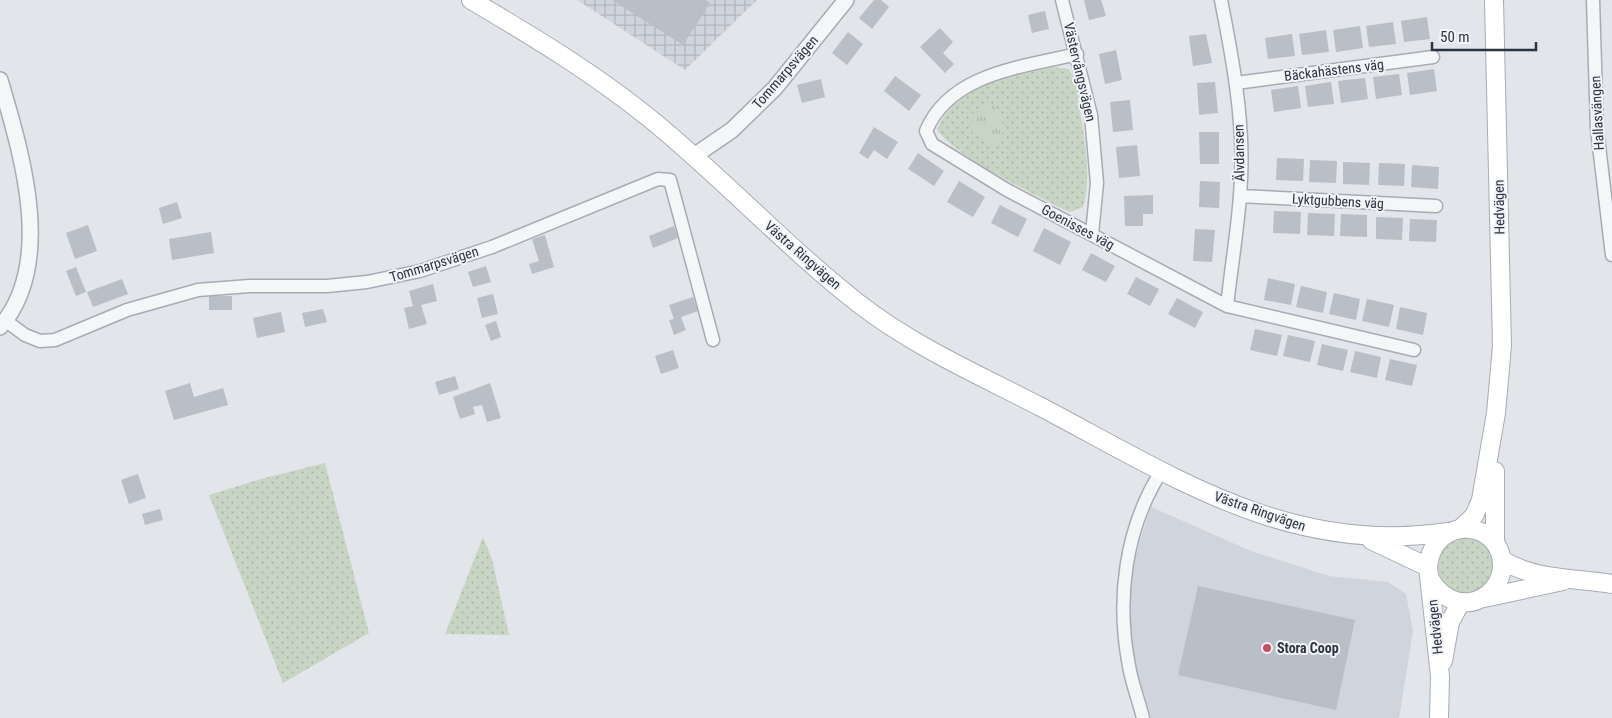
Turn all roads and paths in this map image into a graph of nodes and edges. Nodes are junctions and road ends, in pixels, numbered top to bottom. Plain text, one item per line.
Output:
1 (471, 0) edge
2 (846, 0) edge
3 (1062, 0) edge
4 (1221, 0) edge
5 (1494, 0) edge
6 (1594, 0) edge
7 (1077, 54) junction
8 (1433, 57) dead end
9 (0, 80) edge
10 (1236, 83) junction
11 (694, 156) junction
12 (1240, 196) junction
13 (1436, 206) dead end
14 (1092, 234) junction
15 (1612, 255) edge
16 (1227, 306) junction
17 (3, 324) edge
18 (713, 340) dead end
19 (1414, 350) dead end
20 (1496, 413) junction
21 (1162, 470) junction
22 (1455, 530) junction
23 (1364, 536) junction
24 (1495, 543) junction
25 (1502, 560) junction
26 (1429, 573) junction
27 (1571, 580) junction
28 (1612, 584) edge
29 (1481, 599) junction
30 (1461, 602) junction
31 (1440, 676) junction
32 (1144, 718) edge
33 (1439, 718) edge

1 - 11 main road, Västra Ringvägen
2 - 11 street, Tommarpsvägen
3 - 7 street, Västervångsvägen
4 - 10 street, Älvdansen
5 - 20 main road, Hedvägen
6 - 15 street, Hallasvängen
7 - 14 street, Västervångsvägen
7 - 14 street, Goenisses väg
8 - 10 street, Bäckahästens väg
9 - 17 street, Tommarpsvägen
10 - 12 street, Älvdansen
11 - 21 main road, Västra Ringvägen
12 - 13 street, Lyktgubbens väg
12 - 16 street, Älvdansen
14 - 16 street, Goenisses väg
16 - 19 street, Goenisses väg
17 - 18 street, Tommarpsvägen
20 - 22 main road, Hedvägen
20 - 24 main road, Hedvägen
21 - 23 main road, Västra Ringvägen
21 - 32 street
22 - 23 main road, Västra Ringvägen
22 - 24 main road
22 - 26 main road, Hedvägen
23 - 26 main road, Västra Ringvägen
24 - 25 main road, Hedvägen
25 - 27 main road
25 - 29 main road
26 - 30 main road, Hedvägen
26 - 31 main road, Hedvägen
27 - 28 main road
27 - 29 main road
29 - 30 main road, Hedvägen
30 - 31 main road, Hedvägen
31 - 33 main road, Hedvägen

